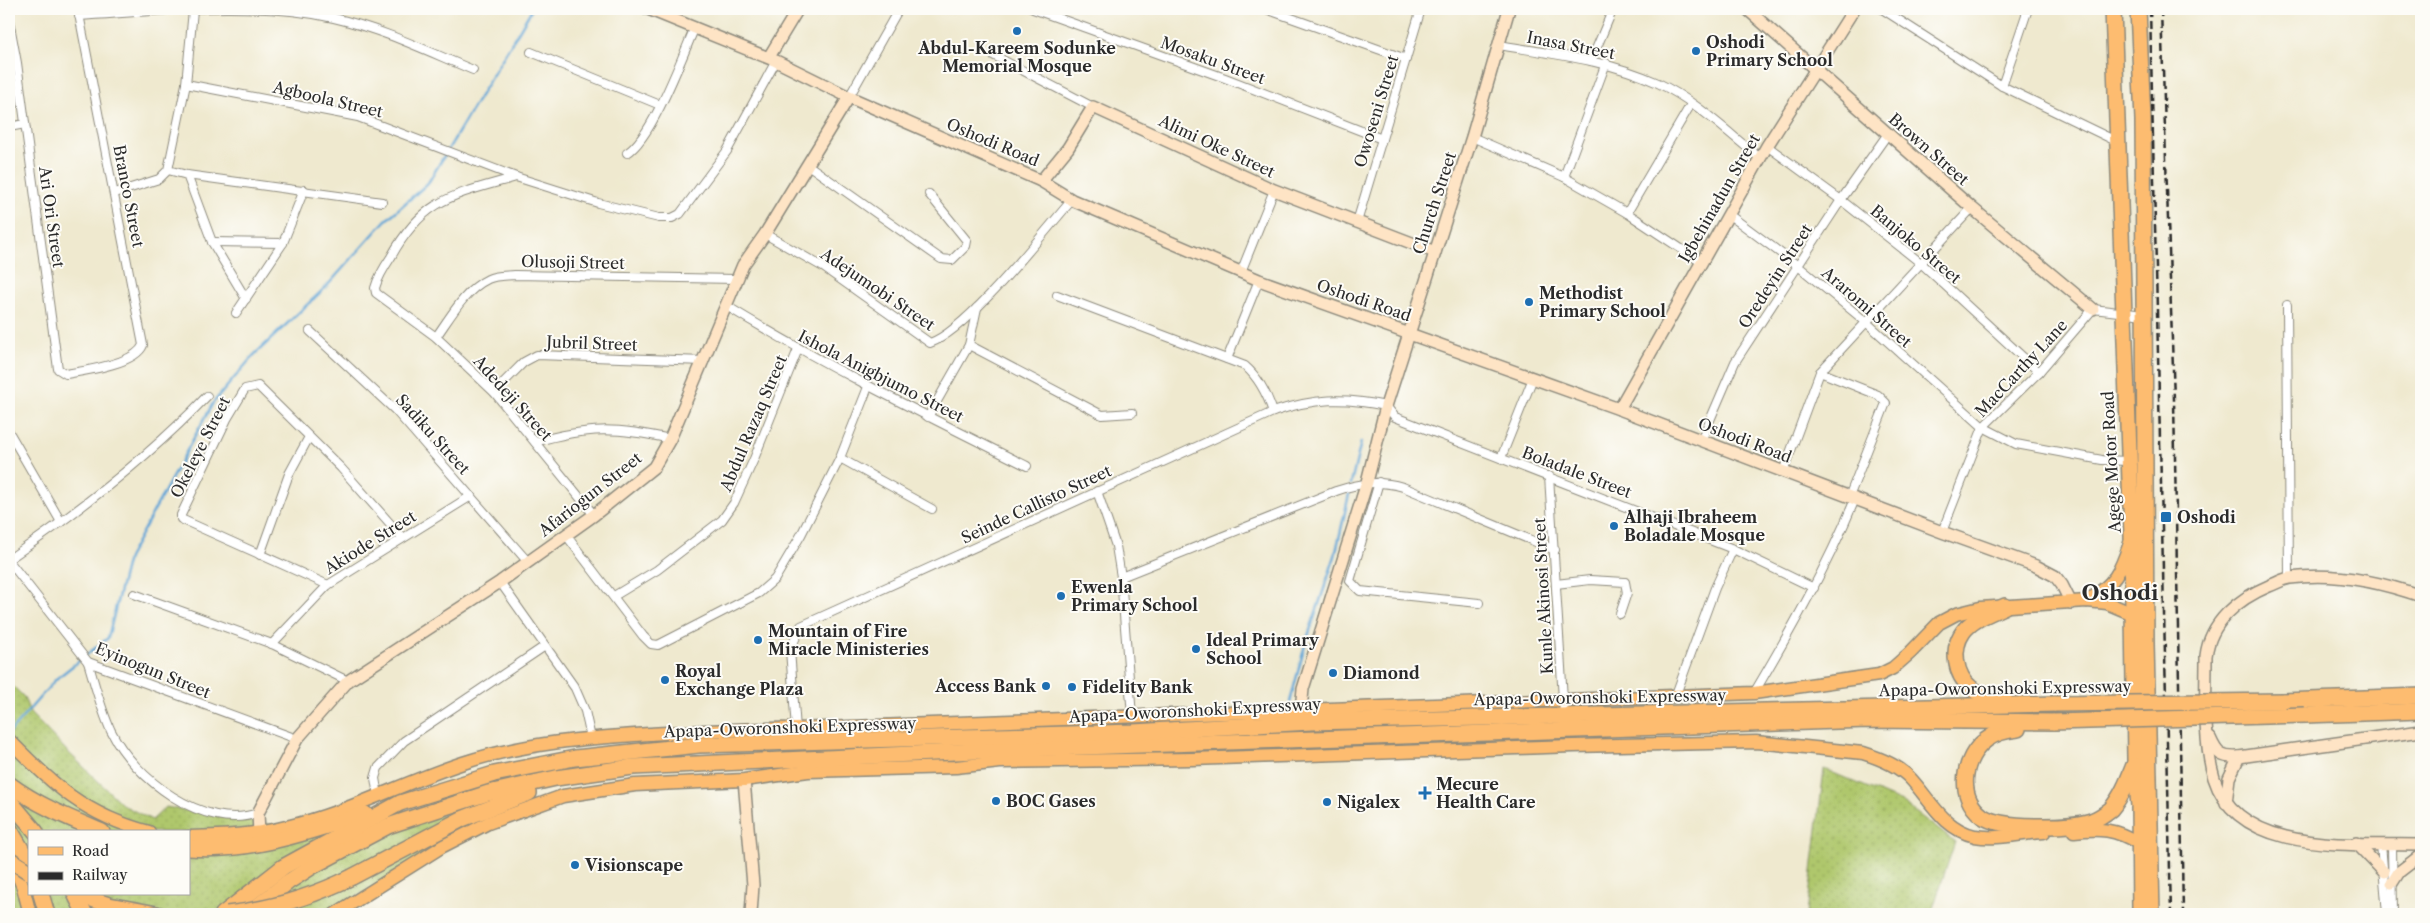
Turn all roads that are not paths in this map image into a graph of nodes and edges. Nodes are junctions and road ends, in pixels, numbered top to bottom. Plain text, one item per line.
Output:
1 (648, 9) edge
2 (798, 9) edge
3 (1033, 9) edge
4 (1270, 9) edge
5 (1421, 9) edge
6 (1509, 9) edge
7 (1613, 9) edge
8 (1748, 9) edge
9 (1854, 9) edge
10 (1882, 9) edge
11 (2028, 9) edge
12 (2114, 9) edge
13 (2138, 9) edge
14 (193, 10) edge
15 (78, 12) edge
16 (897, 12) dead end
17 (9, 20) edge
18 (695, 28) junction
19 (1498, 45) junction
20 (531, 52) dead end
21 (993, 55) dead end
22 (772, 59) junction
23 (1406, 59) junction
24 (1591, 61) junction
25 (1606, 63) junction
26 (1815, 68) junction
27 (473, 70) dead end
28 (186, 84) junction
29 (2002, 86) junction
30 (849, 97) junction
31 (1692, 104) junction
32 (660, 105) junction
33 (1093, 107) junction
34 (25, 124) junction
35 (9, 127) edge
36 (1888, 135) junction
37 (1472, 137) junction
38 (1382, 139) junction
39 (2118, 142) junction
40 (1767, 146) junction
41 (627, 153) dead end
42 (1760, 158) junction
43 (808, 165) junction
44 (168, 170) junction
45 (188, 175) junction
46 (516, 177) junction
47 (1564, 177) junction
48 (1041, 181) junction
49 (304, 190) junction
50 (1274, 190) junction
51 (115, 193) junction
52 (929, 194) dead end
53 (1072, 200) junction
54 (1841, 200) junction
55 (382, 202) dead end
56 (1972, 208) junction
57 (1627, 213) junction
58 (1728, 214) junction
59 (1357, 222) junction
60 (765, 234) junction
61 (212, 242) junction
62 (283, 243) junction
63 (1435, 252) junction
64 (1700, 262) junction
65 (1922, 264) junction
66 (1798, 266) junction
67 (1241, 272) junction
68 (736, 279) junction
69 (1259, 280) junction
70 (1057, 295) dead end
71 (246, 299) junction
72 (725, 305) junction
73 (2287, 305) dead end
74 (977, 308) junction
75 (2093, 309) junction
76 (2123, 311) junction
77 (236, 313) dead end
78 (2144, 316) junction
79 (1866, 322) junction
80 (310, 331) dead end
81 (1410, 333) junction
82 (436, 337) junction
83 (969, 345) junction
84 (798, 349) junction
85 (1227, 359) junction
86 (704, 361) junction
87 (105, 367) joint
88 (1820, 372) junction
89 (2039, 372) junction
90 (1532, 378) junction
91 (868, 387) junction
92 (494, 392) junction
93 (207, 396) dead end
94 (1386, 406) junction
95 (1619, 409) junction
96 (1273, 412) junction
97 (1132, 413) dead end
98 (928, 417) junction
99 (1983, 427) junction
100 (9, 432) edge
101 (309, 437) junction
102 (670, 439) junction
103 (1701, 441) junction
104 (535, 442) junction
105 (840, 458) junction
106 (1501, 458) junction
107 (2128, 460) junction
108 (1027, 466) dead end
109 (1784, 472) junction
110 (1549, 476) junction
111 (1373, 482) junction
112 (1097, 491) junction
113 (471, 496) junction
114 (1852, 498) junction
115 (932, 509) dead end
116 (594, 515) junction
117 (61, 522) junction
118 (1942, 532) junction
119 (566, 535) junction
120 (2132, 536) junction
121 (402, 537) junction
122 (1733, 549) junction
123 (1555, 550) junction
124 (260, 555) junction
125 (9, 560) edge
126 (528, 562) junction
127 (1121, 577) junction
128 (2289, 578) junction
129 (500, 582) junction
130 (1556, 584) junction
131 (328, 585) junction
132 (1814, 588) junction
133 (134, 594) dead end
134 (614, 596) junction
135 (2421, 596) edge
136 (2087, 601) junction
137 (1479, 603) dead end
138 (2071, 603) junction
139 (2005, 606) junction
140 (1620, 614) dead end
141 (2133, 614) junction
142 (272, 644) junction
143 (545, 646) junction
144 (88, 662) junction
145 (348, 681) junction
146 (1754, 693) junction
147 (2421, 696) edge
148 (1675, 697) junction
149 (2055, 704) junction
150 (1564, 708) junction
151 (1301, 710) junction
152 (2421, 711) edge
153 (1132, 716) junction
154 (2054, 722) junction
155 (796, 729) junction
156 (2208, 731) junction
157 (2421, 731) edge
158 (591, 738) junction
159 (298, 739) junction
160 (10, 741) edge
161 (999, 756) junction
162 (2239, 757) junction
163 (2135, 761) junction
164 (633, 767) junction
165 (744, 780) junction
166 (9, 784) edge
167 (378, 796) junction
168 (9, 800) edge
169 (400, 803) junction
170 (2226, 803) junction
171 (258, 813) junction
172 (9, 828) edge
173 (34, 830) edge
174 (97, 830) edge
175 (141, 830) edge
176 (259, 832) junction
177 (190, 837) edge
178 (2138, 843) junction
179 (2356, 843) junction
180 (2386, 844) junction
181 (2421, 845) edge
182 (190, 848) edge
183 (9, 855) edge
184 (2421, 855) edge
185 (9, 859) edge
186 (28, 860) edge
187 (28, 871) edge
188 (2384, 872) junction
189 (2392, 883) junction
190 (42, 896) edge
191 (77, 896) edge
192 (82, 896) edge
193 (30, 914) edge
194 (47, 914) edge
195 (85, 914) edge
196 (157, 914) edge
197 (223, 914) edge
198 (227, 914) edge
199 (247, 914) edge
200 (335, 914) edge
201 (752, 914) edge
202 (2140, 914) edge
203 (2152, 914) edge
204 (2387, 914) edge
205 (2393, 914) edge

1 - 18 street, Oshodi Road
2 - 22 street
3 - 38 street, Mosaku Street
4 - 23 street
5 - 23 street, Owoseni Street
6 - 19 street, Church Street
7 - 24 street
8 - 26 street, Brown Street
9 - 26 street, Igbehinadun Street
10 - 29 street
11 - 29 street
12 - 39 highway, Agege Motor Road
13 - 78 highway, Agege Motor Road
14 - 15 street
14 - 27 street
14 - 28 street
15 - 51 street, Branco Street
16 - 30 street
17 - 34 street, Ari Ori Street
18 - 22 street, Oshodi Road
18 - 32 street
19 - 24 street, Inasa Street
19 - 37 street, Church Street
20 - 32 street
21 - 33 street, Alimi Oke Street
22 - 30 street, Oshodi Road
22 - 46 street, Agboola Street
23 - 38 street, Owoseni Street
24 - 25 street, Inasa Street
25 - 31 street, Inasa Street
25 - 47 street
26 - 36 street, Brown Street
26 - 40 street, Igbehinadun Street
28 - 44 street
28 - 46 street, Agboola Street
29 - 39 street
30 - 43 street, Afariogun Street
30 - 48 street, Oshodi Road
31 - 42 street, Inasa Street
31 - 57 street
32 - 41 street
33 - 48 street
33 - 50 street, Alimi Oke Street
34 - 35 street
34 - 87 street, Ari Ori Street
36 - 54 street, Oredeyin Street
36 - 56 street, Brown Street
37 - 47 street
37 - 63 street, Church Street
38 - 59 street, Owoseni Street
39 - 76 highway, Agege Motor Road
40 - 42 street, Igbehinadun Street
40 - 54 street, Banjoko Street
42 - 58 street, Igbehinadun Street
43 - 52 street
43 - 60 street, Afariogun Street
44 - 45 street
44 - 51 street
45 - 49 street
45 - 61 street
46 - 82 street, Adedeji Street
47 - 57 street
48 - 53 street, Oshodi Road
49 - 55 street
49 - 62 street
50 - 59 street, Alimi Oke Street
50 - 67 street
51 - 87 street, Branco Street
53 - 67 street, Oshodi Road
53 - 74 street, Adejumobi Street
54 - 65 street, Banjoko Street
54 - 66 street, Oredeyin Street
56 - 65 street
56 - 75 street, Brown Street
57 - 64 street
58 - 64 street, Igbehinadun Street
58 - 66 street, Araromi Street
59 - 63 street, Alimi Oke Street
60 - 68 street, Afariogun Street
60 - 74 street, Adejumobi Street
61 - 62 street
61 - 71 street
62 - 71 street
63 - 81 street, Church Street
64 - 95 street, Igbehinadun Street
65 - 79 street
65 - 89 street, Banjoko Street
66 - 79 street, Araromi Street
66 - 103 street, Oredeyin Street
67 - 69 street, Oshodi Road
68 - 72 street, Afariogun Street
68 - 82 street, Olusoji Street
69 - 81 street, Oshodi Road
69 - 85 street
70 - 85 street
71 - 77 street
72 - 84 street, Ishola Anigbjumo Street
72 - 86 street, Afariogun Street
73 - 128 street
74 - 83 street
75 - 76 street
75 - 89 street, MacCarthy Lane
76 - 78 street
76 - 107 highway, Agege Motor Road
78 - 203 highway, Agege Motor Road
79 - 88 street
79 - 99 street, Araromi Street
80 - 113 street, Sadiku Street
81 - 90 street, Oshodi Road
81 - 94 street, Church Street
82 - 92 street, Adedeji Street
83 - 97 street
83 - 98 street
84 - 91 street, Ishola Anigbjumo Street
84 - 134 street, Abdul Razaq Street
85 - 96 street
86 - 92 street, Jubril Street
86 - 102 street, Afariogun Street
88 - 109 street
88 - 114 street
89 - 99 street, MacCarthy Lane
90 - 95 street, Oshodi Road
90 - 106 street
91 - 98 street, Ishola Anigbjumo Street
91 - 105 street
92 - 104 street, Adedeji Street
93 - 117 street
94 - 96 street, Seinde Callisto Street
94 - 106 street, Boladale Street
94 - 111 street, Church Street
95 - 103 street, Oshodi Road
96 - 112 street, Seinde Callisto Street
98 - 108 street, Ishola Anigbjumo Street
99 - 107 street, Araromi Street
99 - 118 street, MacCarthy Lane
100 - 117 street
101 - 121 street, Okeleye Street
101 - 124 street
101 - 124 street, Okeleye Street
102 - 104 street
102 - 116 street, Afariogun Street
103 - 109 street, Oshodi Road
104 - 116 street, Adedeji Street
105 - 115 street
105 - 134 street
106 - 110 street, Boladale Street
107 - 120 highway, Agege Motor Road
109 - 114 street, Oshodi Road
110 - 122 street, Boladale Street
110 - 123 street, Kunle Akinosi Street
111 - 123 street
111 - 127 street
111 - 137 street
111 - 151 street, Church Street
112 - 127 street
112 - 155 street, Seinde Callisto Street
113 - 121 street, Akiode Street
113 - 126 street, Sadiku Street
114 - 118 street, Oshodi Road
114 - 132 street
116 - 119 street, Afariogun Street
117 - 125 street
118 - 138 street, Oshodi Road
119 - 126 street, Afariogun Street
119 - 134 street
120 - 136 main road, Apapa-Oworonshoki Expressway
120 - 141 highway, Agege Motor Road
121 - 131 street, Akiode Street
122 - 132 street, Boladale Street
122 - 148 street
123 - 130 street, Kunle Akinosi Street
124 - 131 street, Okeleye Street
125 - 144 street, Eyinogun Street
126 - 129 street, Afariogun Street
127 - 153 street
128 - 135 street
128 - 156 street
129 - 143 street
129 - 145 street, Afariogun Street
130 - 140 street
130 - 150 street, Kunle Akinosi Street
131 - 142 street, Akiode Street
132 - 146 street
133 - 142 street
136 - 138 main road, Apapa-Oworonshoki Expressway
136 - 141 main road, Apapa-Oworonshoki Expressway
138 - 139 main road, Apapa-Oworonshoki Expressway
139 - 146 main road, Apapa-Oworonshoki Expressway
139 - 149 highway
141 - 163 highway, Agege Motor Road
142 - 145 street
143 - 158 street
143 - 167 street
144 - 159 street, Eyinogun Street
144 - 171 street
145 - 159 street, Afariogun Street
146 - 148 main road, Apapa-Oworonshoki Expressway
147 - 149 highway, Apapa-Oworonshoki Expressway, bridge
148 - 150 main road, Apapa-Oworonshoki Expressway
149 - 150 highway, Apapa-Oworonshoki Expressway
150 - 151 main road, Apapa-Oworonshoki Expressway
150 - 169 highway, Apapa-Oworonshoki Expressway
151 - 153 main road, Apapa-Oworonshoki Expressway
152 - 154 highway, Apapa-Oworonshoki Expressway, bridge
153 - 155 main road, Apapa-Oworonshoki Expressway
154 - 161 highway, Apapa-Oworonshoki Expressway
154 - 163 highway
155 - 158 main road, Apapa-Oworonshoki Expressway
156 - 162 street
156 - 170 street
157 - 162 street
158 - 167 main road, Apapa-Oworonshoki Expressway
159 - 171 street, Afariogun Street
160 - 175 main road
161 - 164 highway, Apapa-Oworonshoki Expressway
161 - 165 main road, Apapa-Oworonshoki Expressway
161 - 178 main road, Apapa-Oworonshoki Expressway
162 - 170 street
163 - 178 highway, Agege Motor Road
164 - 198 highway, bridge
164 - 199 highway, Apapa-Oworonshoki Expressway
165 - 200 main road, Apapa-Oworonshoki Expressway
165 - 201 street
166 - 174 highway
167 - 176 main road, Apapa-Oworonshoki Expressway
168 - 173 highway
169 - 182 highway
169 - 197 highway, Apapa-Oworonshoki Expressway
170 - 179 street
171 - 176 street
172 - 186 highway
176 - 177 main road, Apapa-Oworonshoki Expressway
178 - 202 highway, Agege Motor Road
179 - 180 street
179 - 188 street
180 - 181 street
180 - 188 street
180 - 189 street
183 - 193 main road
184 - 189 street
185 - 187 highway, bridge
188 - 204 street
189 - 205 street
190 - 194 highway
191 - 195 highway
192 - 196 highway

